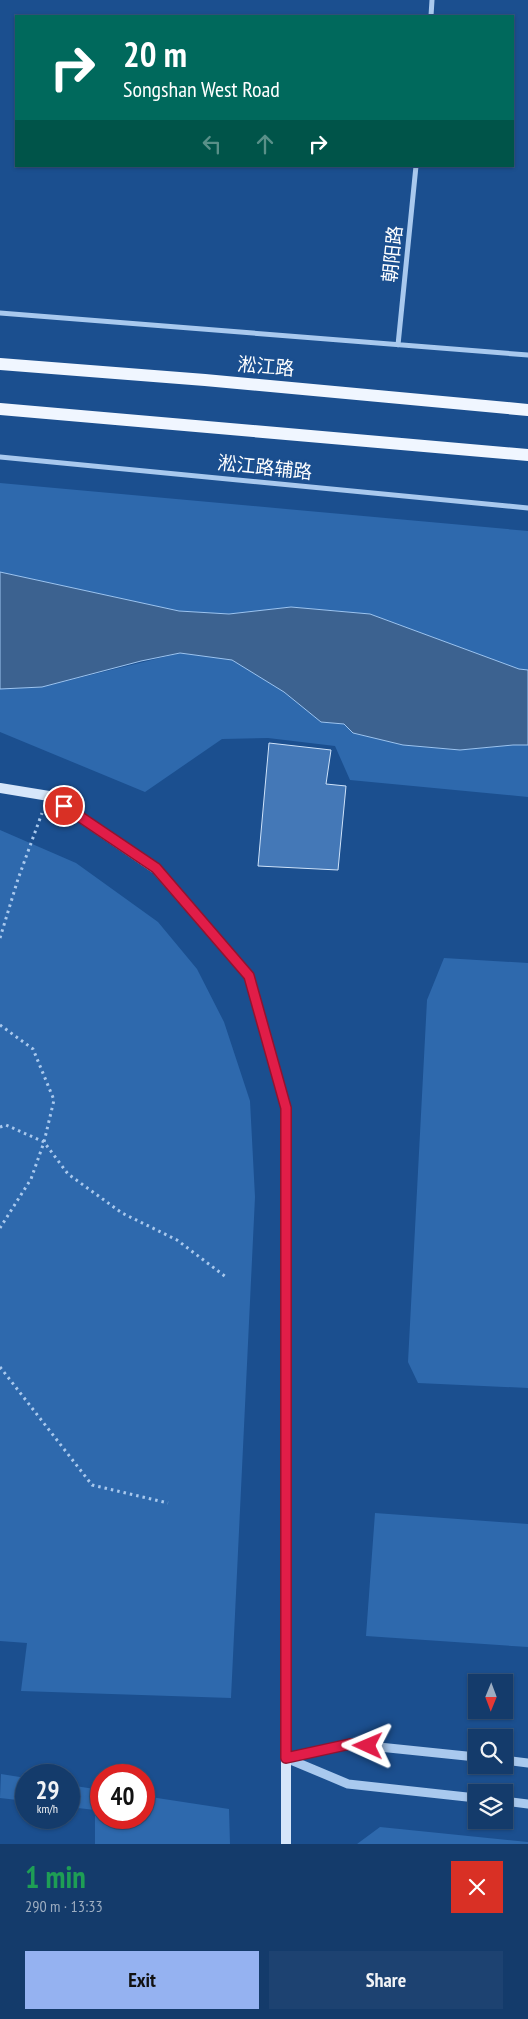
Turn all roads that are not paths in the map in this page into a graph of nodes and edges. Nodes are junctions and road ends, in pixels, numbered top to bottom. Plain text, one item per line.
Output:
1 (432, 0) edge
2 (431, 15) edge
3 (416, 167) edge
4 (0, 313) edge
5 (398, 345) junction
6 (528, 355) edge
7 (0, 364) edge
8 (0, 409) edge
9 (528, 410) edge
10 (528, 455) edge
11 (0, 456) edge
12 (528, 508) edge
13 (0, 788) edge
14 (468, 1756) edge
15 (286, 1758) junction
16 (513, 1761) edge
17 (528, 1763) edge
18 (468, 1797) edge
19 (513, 1803) edge
20 (528, 1804) edge
21 (286, 1844) edge

1 - 2 street
3 - 5 street, 朝阳路
4 - 5 street
5 - 6 street
7 - 9 main road, 淞江路
8 - 10 main road
11 - 12 street, 淞江路辅路
13 - 15 main road
14 - 15 street
15 - 18 street
15 - 21 main road
16 - 17 street
19 - 20 street

